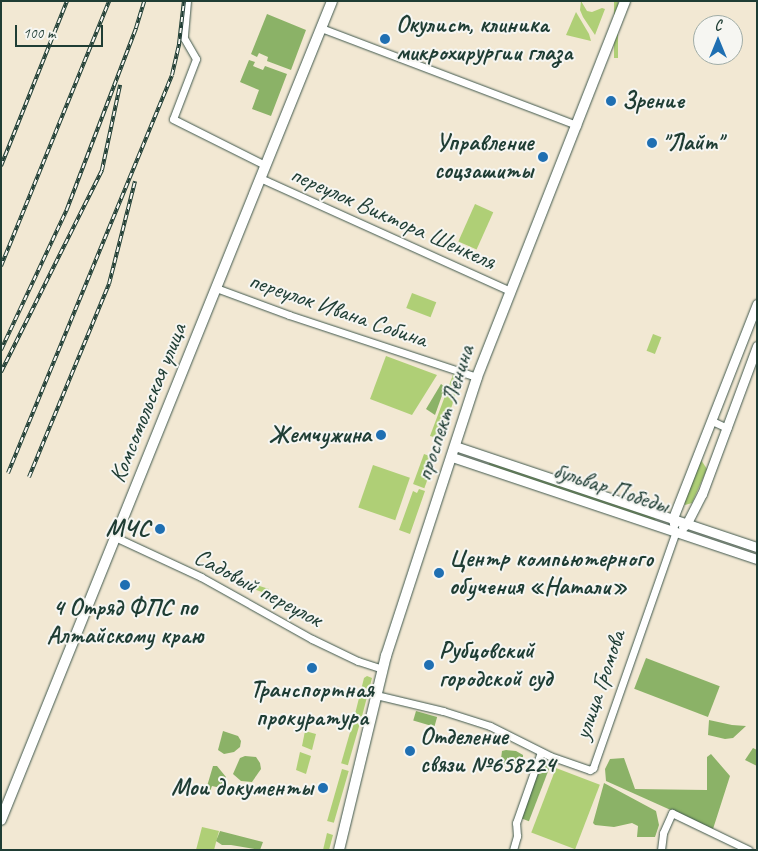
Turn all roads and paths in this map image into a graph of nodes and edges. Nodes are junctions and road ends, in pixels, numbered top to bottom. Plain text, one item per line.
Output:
1 (187, 1) edge
2 (332, 1) edge
3 (625, 1) edge
4 (321, 28) junction
5 (577, 125) junction
6 (265, 165) junction
7 (260, 178) junction
8 (216, 288) junction
9 (510, 291) junction
10 (757, 304) edge
11 (755, 315) edge
12 (757, 346) edge
13 (477, 377) junction
14 (712, 421) junction
15 (727, 428) junction
16 (455, 446) junction
17 (452, 457) junction
18 (673, 518) junction
19 (687, 523) junction
20 (676, 531) junction
21 (115, 537) junction
22 (757, 547) edge
23 (757, 559) edge
24 (383, 669) junction
25 (376, 695) junction
26 (541, 752) junction
27 (1, 820) edge
28 (339, 850) edge
29 (513, 850) edge
30 (661, 850) edge
31 (749, 850) edge

1 - 6 street
2 - 4 main road, Комсомольская улица
3 - 5 main road, проспект Ленина
4 - 5 street
4 - 6 main road, Комсомольская улица
5 - 9 main road, проспект Ленина
6 - 7 main road, Комсомольская улица
7 - 8 main road, Комсомольская улица
7 - 9 street, переулок Виктора Шенкеля
8 - 13 street, переулок Ивана Собина
8 - 21 main road, Комсомольская улица
9 - 13 main road, проспект Ленина
10 - 11 street
11 - 14 street
12 - 15 street
13 - 16 main road, проспект Ленина
14 - 15 street
14 - 18 street
15 - 19 street
16 - 17 main road, проспект Ленина
16 - 18 street, бульвар Победы
17 - 20 street, бульвар Победы
17 - 24 main road, проспект Ленина
18 - 19 street, бульвар Победы
18 - 20 street
19 - 20 street
19 - 22 street, бульвар Победы
20 - 23 street, бульвар Победы
20 - 26 street, улица Громова
21 - 24 street, Садовый переулок
21 - 27 main road, Комсомольская улица
24 - 25 main road, проспект Ленина
25 - 26 street
25 - 28 main road, проспект Ленина
26 - 29 street
30 - 31 street

